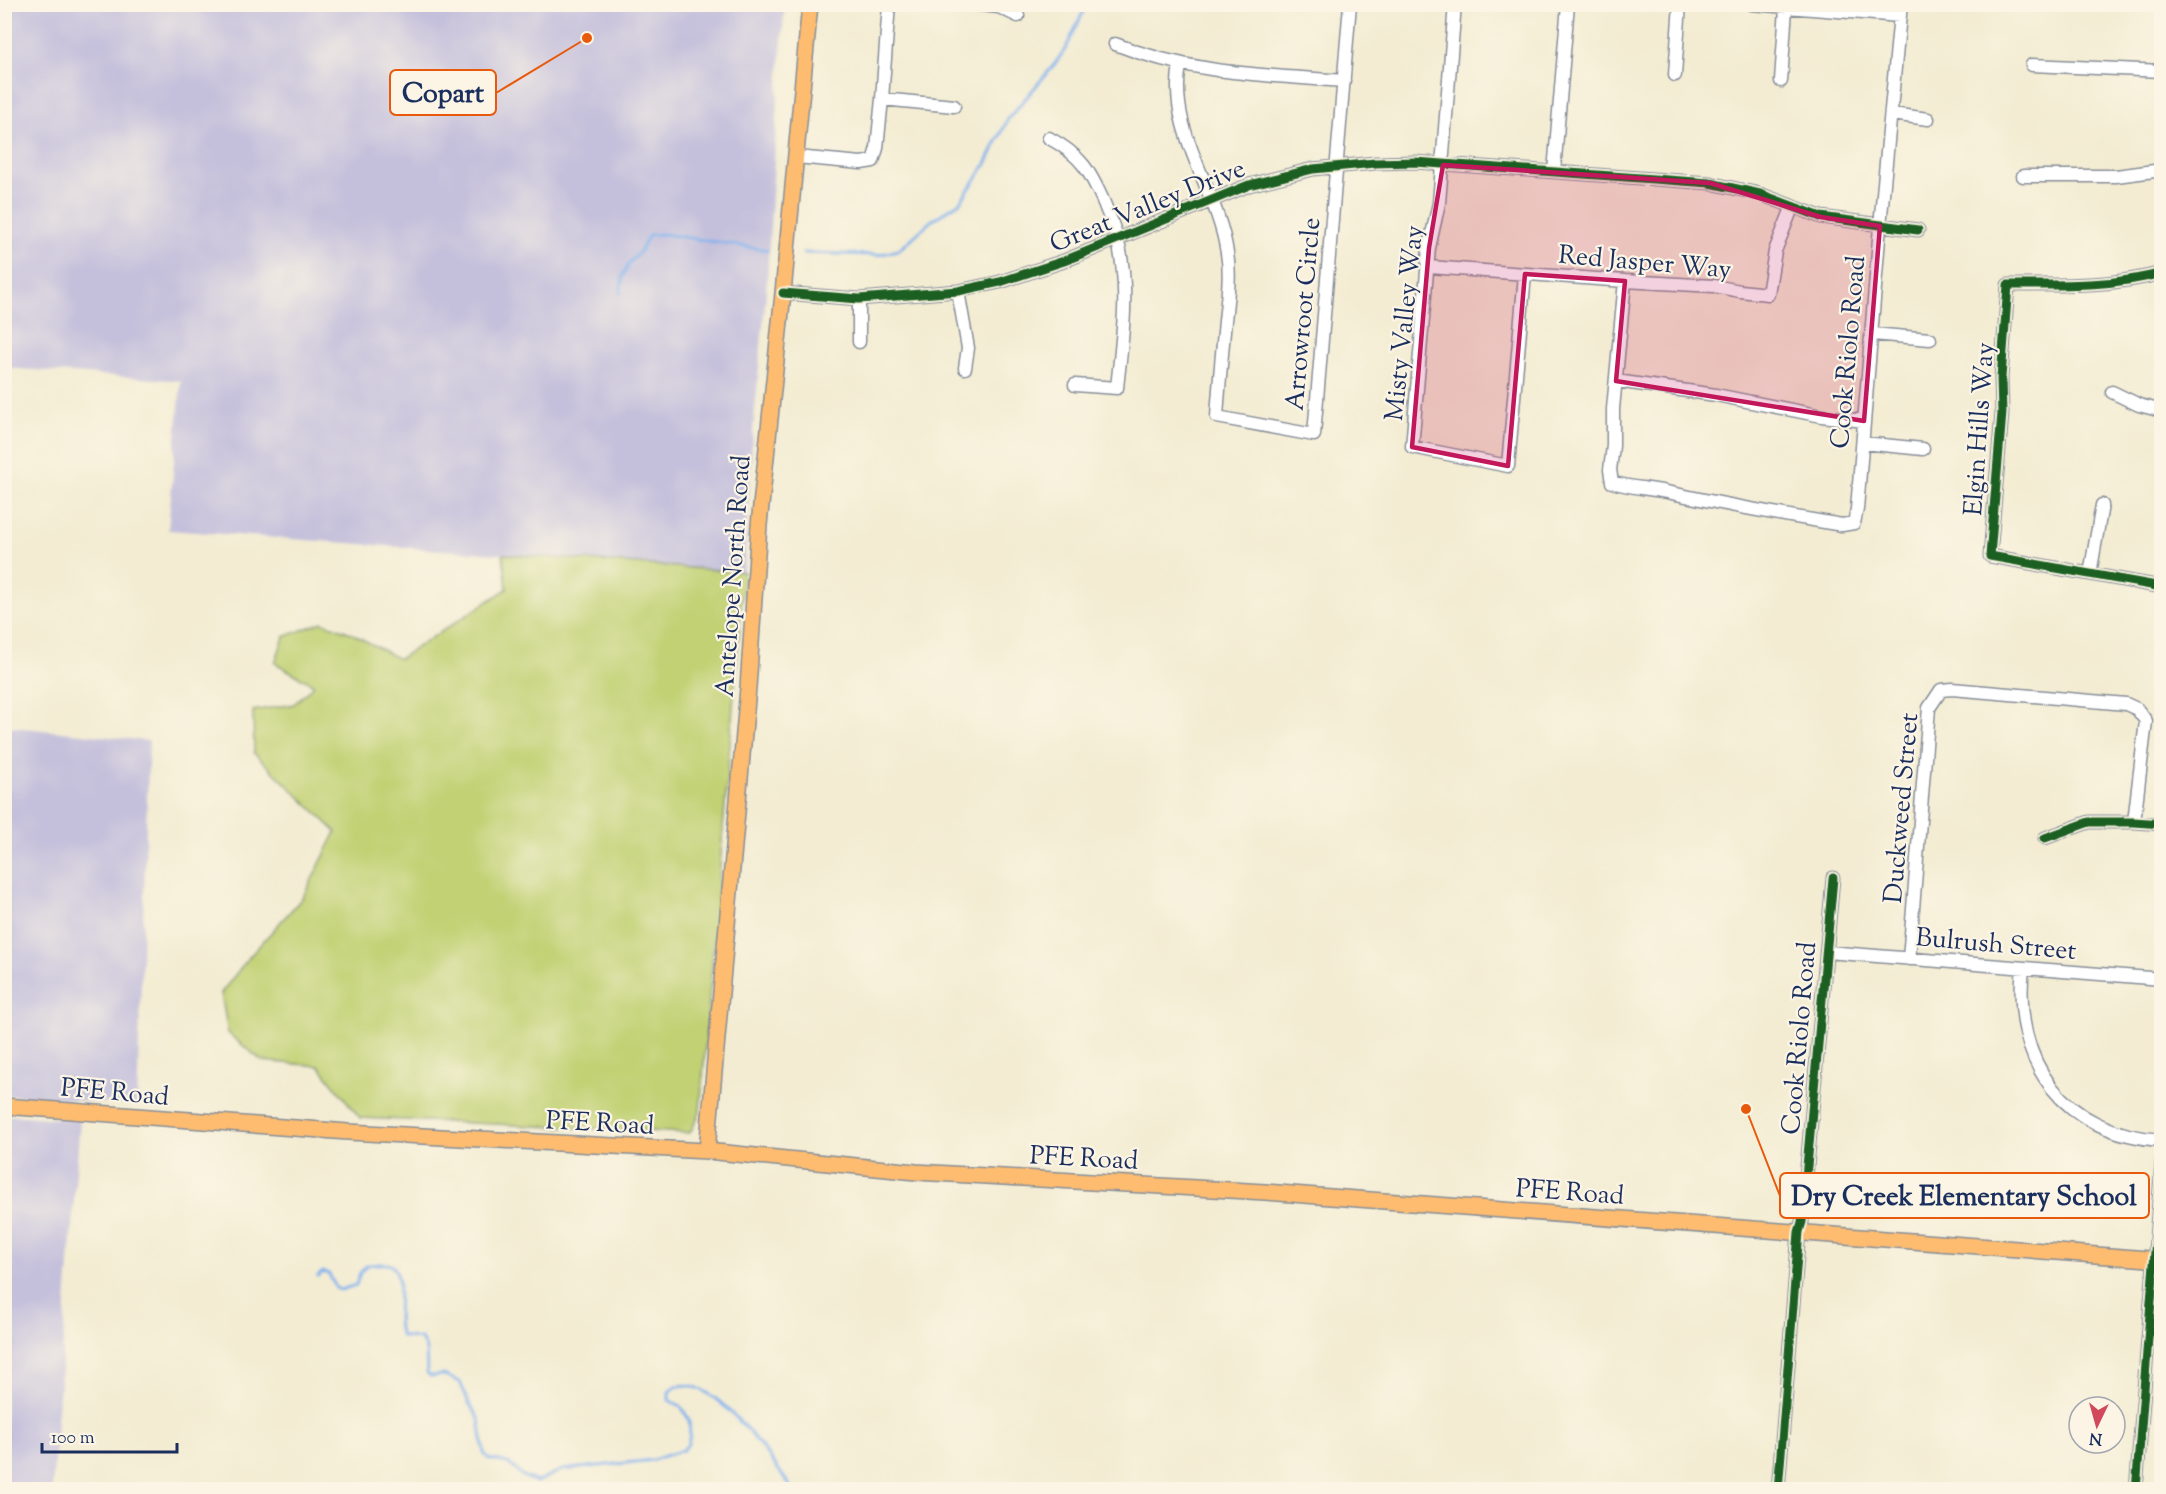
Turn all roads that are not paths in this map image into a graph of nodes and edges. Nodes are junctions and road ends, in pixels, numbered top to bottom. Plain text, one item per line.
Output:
1 (810, 4) edge
2 (889, 4) edge
3 (971, 4) edge
4 (1350, 4) edge
5 (1455, 4) edge
6 (1568, 4) edge
7 (1680, 4) edge
8 (1751, 4) edge
9 (1786, 8) junction
10 (1901, 10) edge
11 (1018, 16) dead end
12 (1115, 44) dead end
13 (1180, 65) junction
14 (2032, 65) dead end
15 (2162, 71) edge
16 (1675, 75) dead end
17 (1344, 81) junction
18 (1781, 81) dead end
19 (882, 99) junction
20 (954, 106) dead end
21 (1892, 114) junction
22 (1928, 119) dead end
23 (1049, 138) dead end
24 (796, 157) junction
25 (1443, 165) junction
26 (1338, 166) junction
27 (2162, 170) edge
28 (1554, 172) junction
29 (2023, 176) dead end
30 (1212, 201) junction
31 (1792, 208) junction
32 (1880, 226) junction
33 (1918, 230) dead end
34 (1118, 239) junction
35 (1429, 267) junction
36 (2162, 273) edge
37 (1525, 274) junction
38 (1625, 281) junction
39 (958, 291) junction
40 (783, 293) junction
41 (859, 299) junction
42 (1872, 334) junction
43 (1930, 339) dead end
44 (859, 342) dead end
45 (965, 368) dead end
46 (1616, 381) junction
47 (1075, 385) dead end
48 (2112, 392) dead end
49 (2162, 411) edge
50 (1864, 421) junction
51 (1863, 443) junction
52 (1923, 449) dead end
53 (2102, 505) dead end
54 (2090, 574) junction
55 (2162, 587) edge
56 (2134, 822) junction
57 (2162, 824) edge
58 (2045, 838) dead end
59 (1833, 878) dead end
60 (1827, 952) junction
61 (1909, 959) junction
62 (2023, 968) junction
63 (2162, 979) edge
64 (4, 1106) edge
65 (2162, 1140) edge
66 (707, 1151) junction
67 (2162, 1163) edge
68 (1799, 1232) junction
69 (2158, 1260) edge
70 (1778, 1490) edge
71 (2136, 1490) edge

1 - 24 main road, Antelope North Road
2 - 19 street
3 - 11 street
4 - 17 street
5 - 25 street, Misty Valley Way
6 - 28 street
7 - 16 street
8 - 9 street
9 - 10 street
9 - 18 street
10 - 21 street, Cook Riolo Road
12 - 13 street
13 - 17 street
13 - 30 street
14 - 15 street
17 - 26 street
19 - 20 street
19 - 24 street
21 - 22 street
21 - 32 street, Cook Riolo Road
23 - 34 street
24 - 40 main road, Antelope North Road
25 - 26 street, Great Valley Drive
25 - 28 street, Great Valley Drive
25 - 35 street, Misty Valley Way
26 - 30 street, Great Valley Drive
26 - 30 street, Arrowroot Circle
27 - 29 street
28 - 31 street, Great Valley Drive
30 - 34 street, Great Valley Drive
31 - 32 street, Great Valley Drive
31 - 38 street, Red Jasper Way
32 - 33 street, Great Valley Drive
32 - 42 street, Cook Riolo Road
34 - 39 street, Great Valley Drive
34 - 47 street
35 - 37 street, Red Jasper Way
35 - 37 street, Misty Valley Way
36 - 54 street, Elgin Hills Way
37 - 38 street, Red Jasper Way
38 - 46 street
39 - 41 street, Great Valley Drive
39 - 45 street
40 - 41 street, Great Valley Drive
40 - 66 main road, Antelope North Road
41 - 44 street
42 - 43 street
42 - 50 street, Cook Riolo Road
46 - 50 street
46 - 51 street, Cook Riolo Road
48 - 49 street
50 - 51 street, Cook Riolo Road
51 - 52 street
53 - 54 street
54 - 55 street, Elgin Hills Way
56 - 57 street
56 - 58 street
56 - 61 street, Duckweed Street
59 - 60 street, Cook Riolo Road
60 - 61 street, Bulrush Street
60 - 68 street, Cook Riolo Road
61 - 62 street, Bulrush Street
62 - 63 street, Bulrush Street
62 - 65 street
64 - 66 main road, PFE Road
66 - 68 main road, PFE Road
67 - 69 street
68 - 69 main road, PFE Road
68 - 70 street, Cook Riolo Road
69 - 71 street

